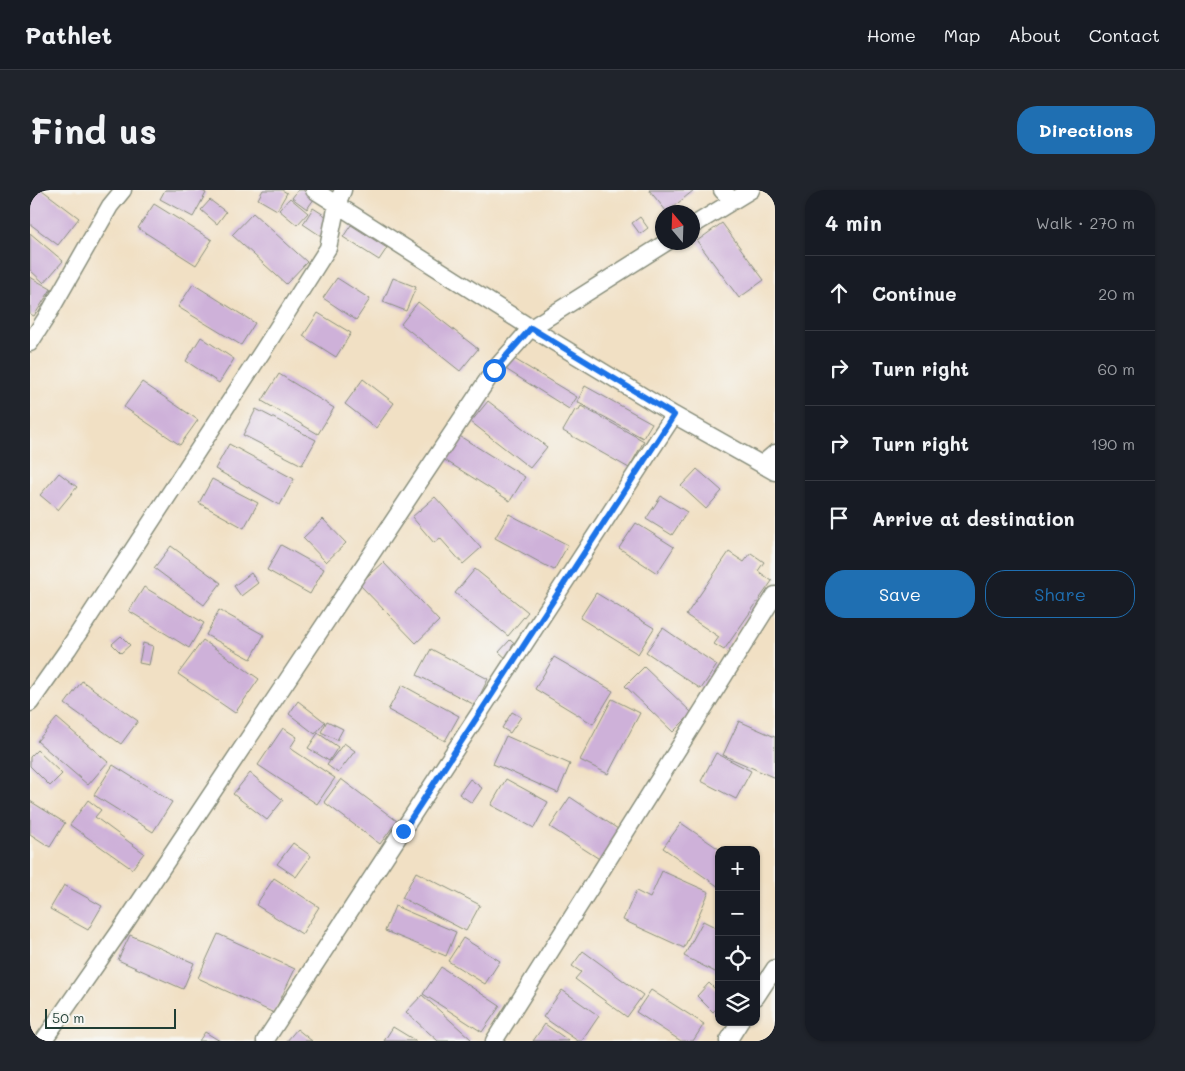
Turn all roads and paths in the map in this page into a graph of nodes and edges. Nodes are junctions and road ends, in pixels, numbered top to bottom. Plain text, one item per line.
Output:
1 (123, 190) edge
2 (314, 190) edge
3 (751, 190) edge
4 (727, 195) edge
5 (340, 197) edge
6 (700, 219) edge
7 (655, 250) edge
8 (531, 328) junction
9 (30, 342) edge
10 (674, 415) junction
11 (775, 453) edge
12 (768, 468) edge
13 (775, 595) edge
14 (30, 703) edge
15 (774, 972) edge
16 (760, 991) edge
17 (737, 1026) edge
18 (43, 1041) edge
19 (265, 1041) edge
20 (494, 1041) edge
21 (728, 1041) edge

1 - 9 street
2 - 5 street
3 - 4 street
4 - 6 street
5 - 8 street
5 - 14 street
7 - 8 street
8 - 10 street
8 - 18 street
10 - 12 street
10 - 19 street
11 - 12 street
13 - 20 street
15 - 16 street
17 - 21 street

